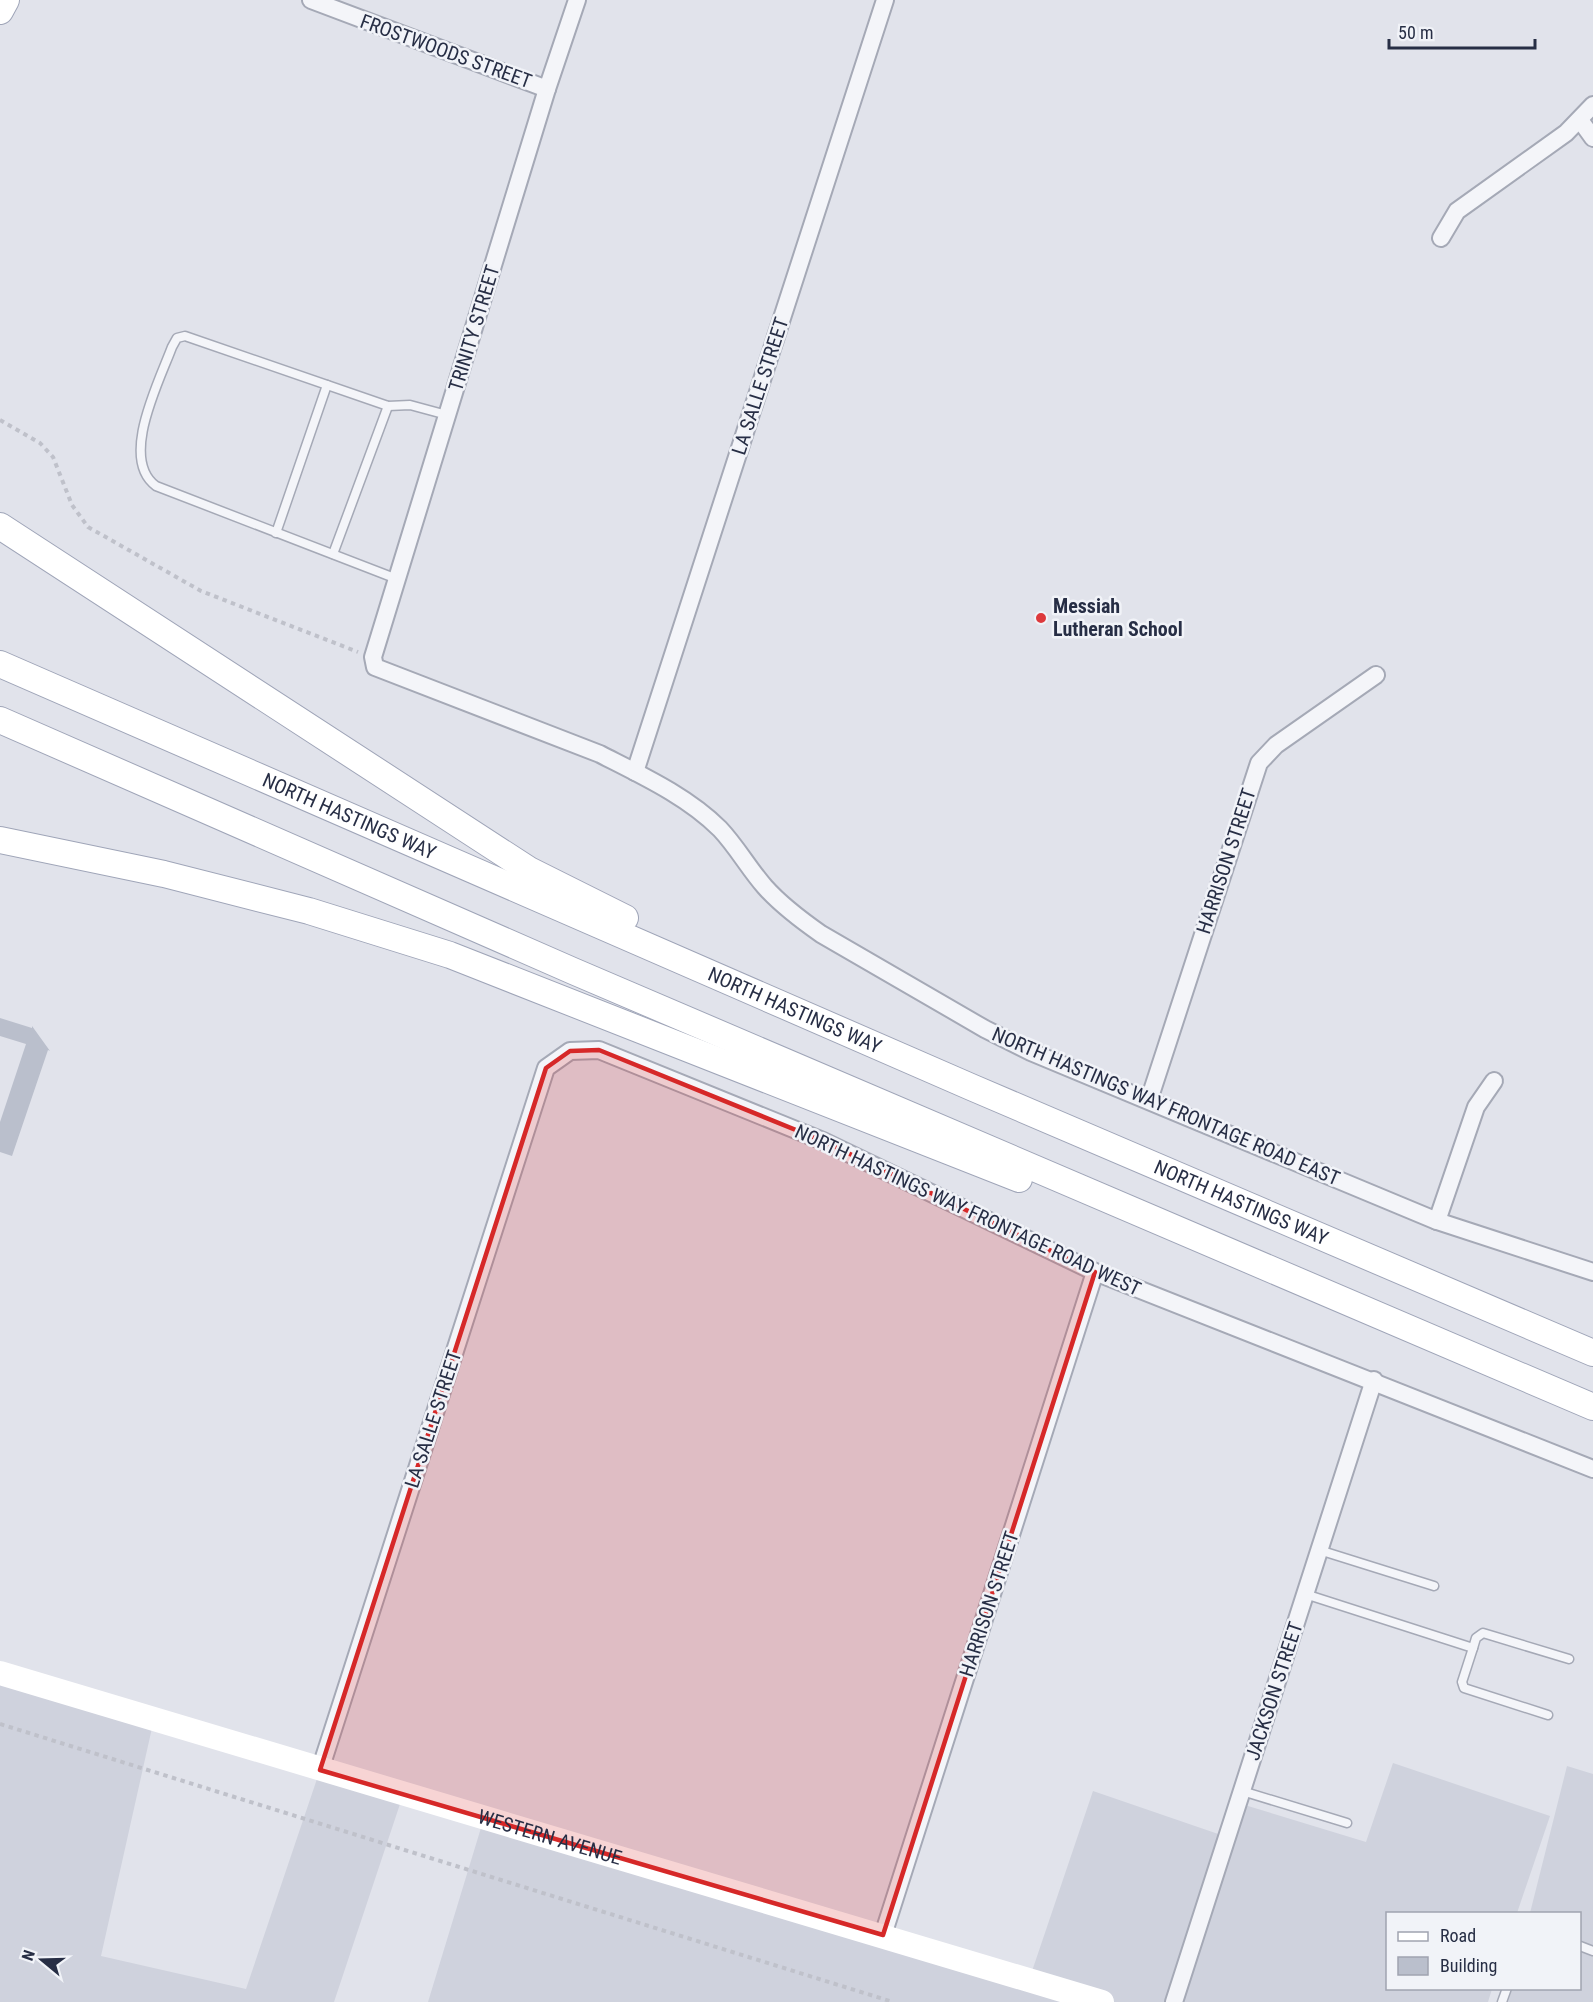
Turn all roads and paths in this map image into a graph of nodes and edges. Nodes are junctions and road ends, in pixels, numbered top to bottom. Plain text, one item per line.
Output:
1 (6, 0) edge
2 (311, 0) edge
3 (577, 0) edge
4 (885, 0) edge
5 (0, 11) edge
6 (547, 89) junction
7 (1593, 105) edge
8 (1580, 120) junction
9 (1593, 138) edge
10 (1441, 238) dead end
11 (327, 385) junction
12 (388, 406) junction
13 (447, 415) junction
14 (0, 420) edge
15 (0, 526) edge
16 (276, 532) junction
17 (333, 554) junction
18 (397, 579) junction
19 (373, 657) junction
20 (0, 664) edge
21 (1376, 675) dead end
22 (0, 720) edge
23 (635, 772) junction
24 (0, 840) edge
25 (546, 1068) joint
26 (1494, 1081) dead end
27 (971, 1087) junction
28 (1149, 1100) junction
29 (1437, 1221) junction
30 (1095, 1272) junction
31 (1593, 1272) edge
32 (1358, 1308) junction
33 (1593, 1353) edge
34 (1374, 1380) junction
35 (1593, 1407) edge
36 (1593, 1469) edge
37 (1319, 1550) junction
38 (1434, 1586) dead end
39 (1305, 1594) junction
40 (1473, 1648) junction
41 (1569, 1659) dead end
42 (0, 1672) edge
43 (1548, 1715) dead end
44 (0, 1724) edge
45 (320, 1770) junction
46 (1242, 1791) junction
47 (1347, 1823) dead end
48 (883, 1935) junction
49 (893, 2002) edge
50 (1102, 2002) edge
51 (1174, 2002) edge

1 - 5 main road
2 - 6 street, FROSTWOODS STREET
3 - 6 street, TRINITY STREET
4 - 23 street, LA SALLE STREET
6 - 13 street, TRINITY STREET
7 - 8 street
8 - 9 street
8 - 10 street
11 - 12 lane
11 - 16 lane
11 - 16 lane
12 - 13 lane
12 - 17 lane
13 - 18 street, TRINITY STREET
14 - 19 path
15 - 27 main road
16 - 17 lane
17 - 18 lane
18 - 19 street, TRINITY STREET
19 - 23 street, NORTH HASTINGS WAY FRONTAGE ROAD EAST
20 - 27 main road, NORTH HASTINGS WAY
21 - 28 street, HARRISON STREET
22 - 32 main road
23 - 28 street, NORTH HASTINGS WAY FRONTAGE ROAD EAST
24 - 32 main road
25 - 30 street, NORTH HASTINGS WAY FRONTAGE ROAD WEST
25 - 45 street, LA SALLE STREET
26 - 29 street
27 - 33 main road, NORTH HASTINGS WAY
28 - 29 street, NORTH HASTINGS WAY FRONTAGE ROAD EAST
29 - 31 street, NORTH HASTINGS WAY FRONTAGE ROAD EAST
30 - 34 street, NORTH HASTINGS WAY FRONTAGE ROAD WEST
30 - 48 street, HARRISON STREET
32 - 35 main road
34 - 36 street, NORTH HASTINGS WAY FRONTAGE ROAD WEST
34 - 37 street, JACKSON STREET
37 - 38 lane
37 - 39 street, JACKSON STREET
39 - 40 lane
39 - 46 street, JACKSON STREET
40 - 41 lane
40 - 43 lane
42 - 45 street, WESTERN AVENUE
44 - 49 path
45 - 48 street, WESTERN AVENUE
46 - 47 lane
46 - 51 street, JACKSON STREET
48 - 50 street, WESTERN AVENUE

